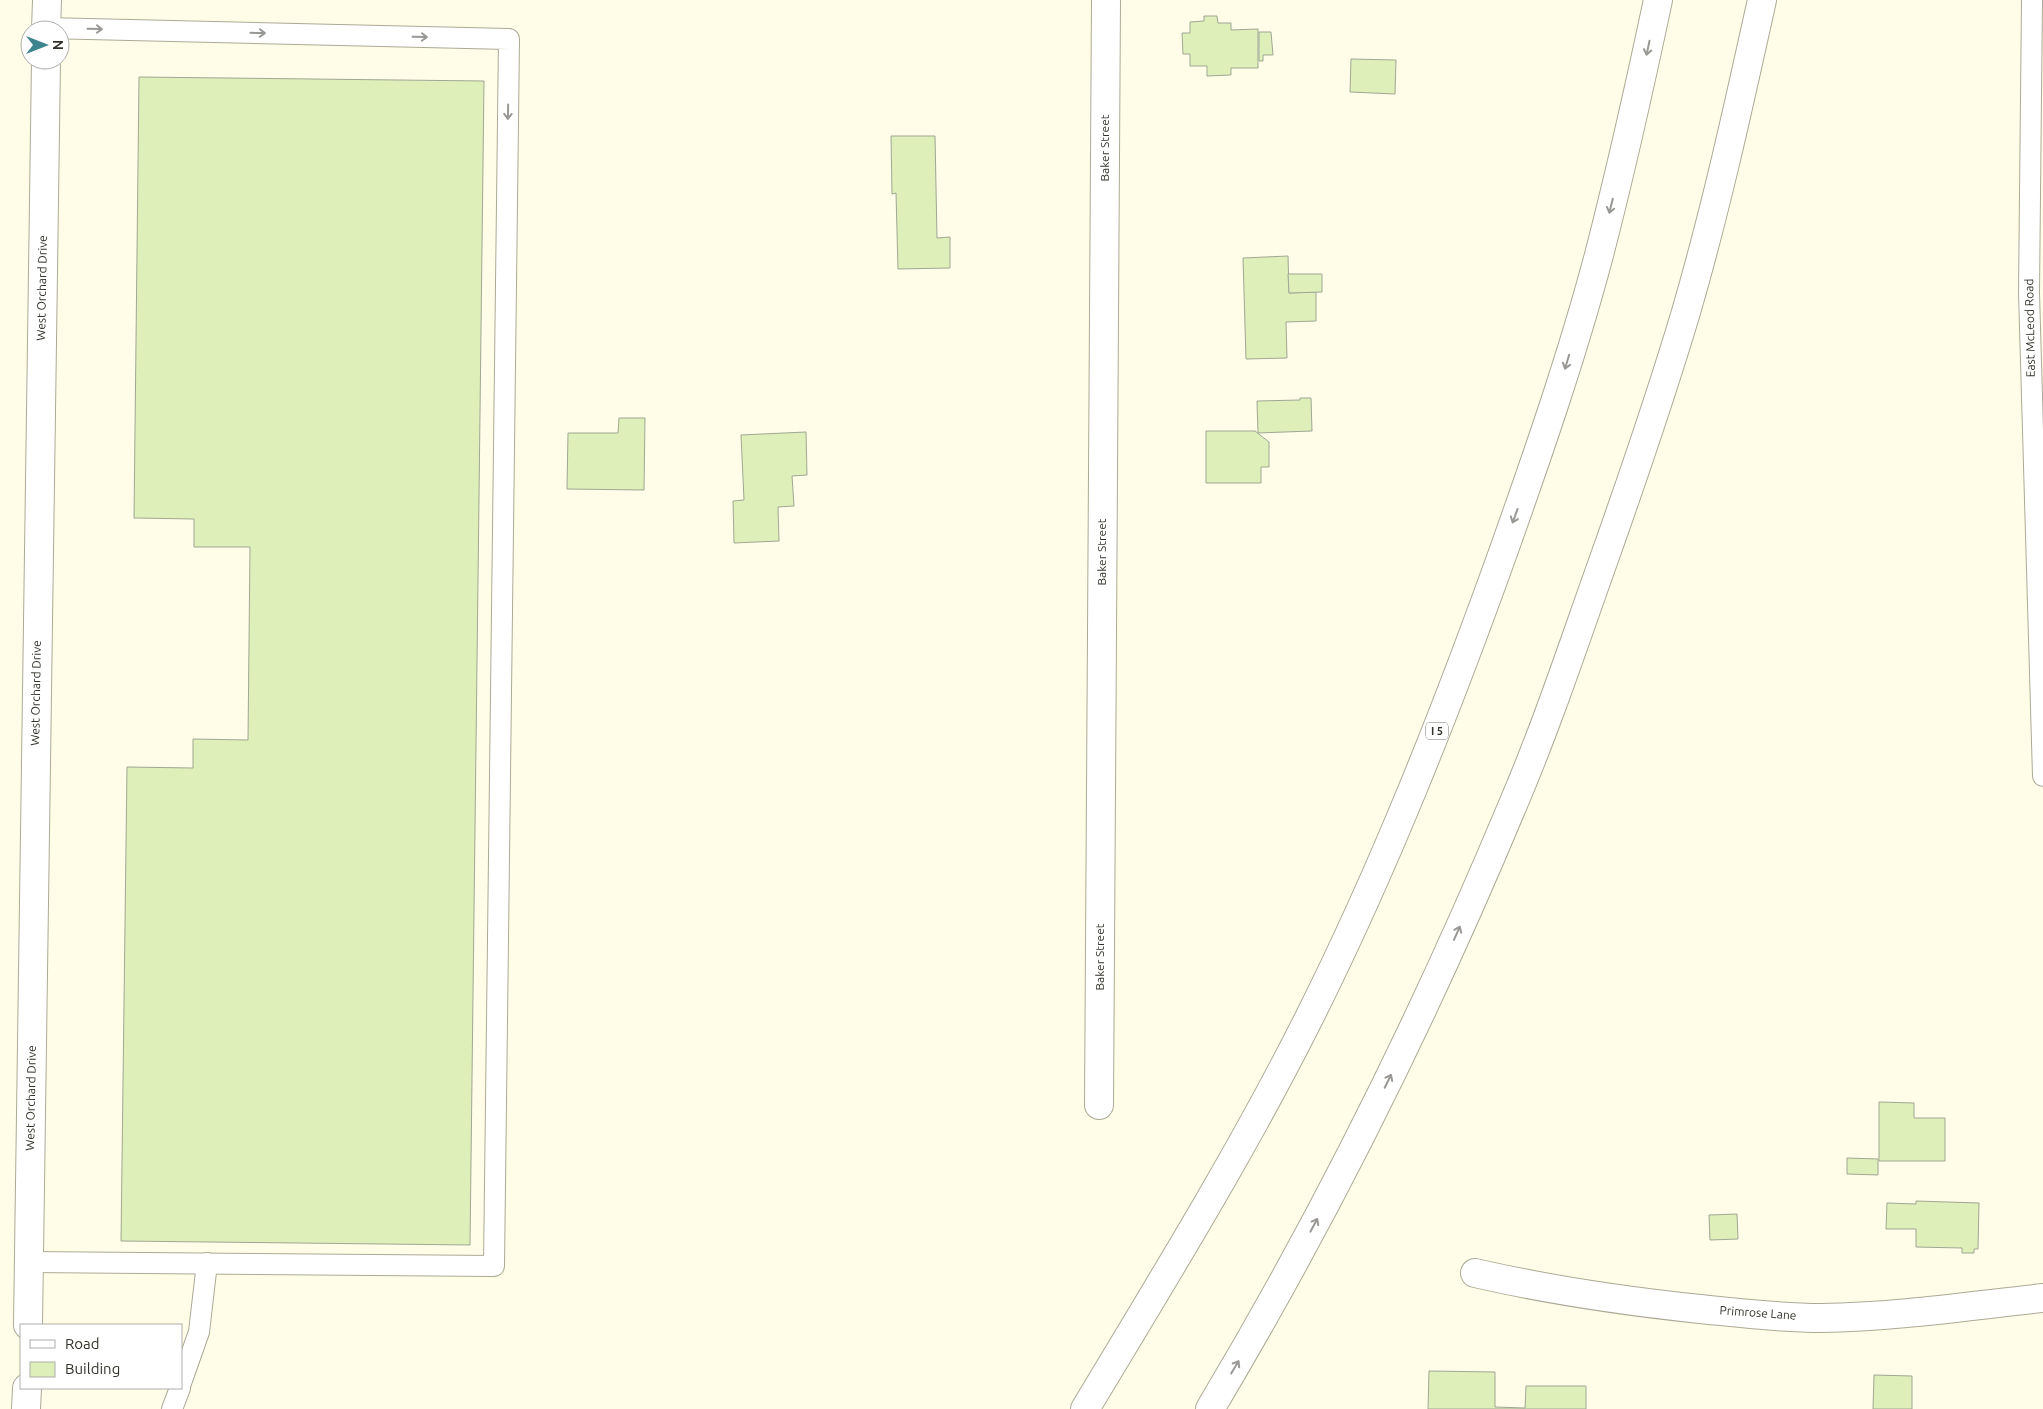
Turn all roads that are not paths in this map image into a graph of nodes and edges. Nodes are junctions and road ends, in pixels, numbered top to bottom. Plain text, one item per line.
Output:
1 (47, 0) edge
2 (1106, 0) edge
3 (1658, 0) edge
4 (1762, 0) edge
5 (2032, 0) edge
6 (46, 20) edge
7 (70, 30) edge
8 (46, 70) edge
9 (2043, 776) edge
10 (1099, 1105) dead end
11 (30, 1262) junction
12 (207, 1263) junction
13 (1475, 1274) dead end
14 (2043, 1298) edge
15 (28, 1324) edge
16 (182, 1380) edge
17 (27, 1389) edge
18 (180, 1389) edge
19 (26, 1409) edge
20 (172, 1409) edge
21 (1086, 1409) edge
22 (1210, 1409) edge

1 - 6 main road
2 - 10 main road, Baker Street
3 -> 21 main road, I 5
22 -> 4 main road
5 - 9 lane, East McLeod Road
7 -> 12 lane
8 - 11 main road, West Orchard Drive
11 - 12 lane
11 - 15 main road, West Orchard Drive
12 - 16 lane
13 - 14 main road, Primrose Lane
17 - 19 main road
18 - 20 lane

